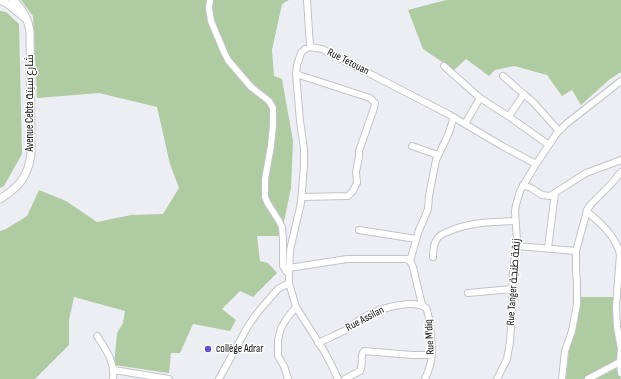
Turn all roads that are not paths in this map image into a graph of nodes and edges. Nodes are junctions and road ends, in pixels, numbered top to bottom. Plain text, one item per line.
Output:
1 (0, 0) edge
2 (13, 0) edge
3 (211, 0) edge
4 (307, 0) edge
5 (27, 19) junction
6 (310, 47) junction
7 (444, 66) dead end
8 (296, 74) junction
9 (503, 76) dead end
10 (621, 81) edge
11 (524, 94) junction
12 (480, 98) junction
13 (509, 116) junction
14 (454, 117) junction
15 (465, 124) junction
16 (559, 131) junction
17 (548, 145) junction
18 (412, 146) dead end
19 (438, 155) junction
20 (621, 160) edge
21 (536, 164) junction
22 (621, 172) edge
23 (523, 184) junction
24 (555, 193) junction
25 (302, 197) junction
26 (0, 199) edge
27 (587, 212) junction
28 (515, 221) junction
29 (359, 230) dead end
30 (416, 239) junction
31 (517, 246) junction
32 (548, 248) junction
33 (576, 251) junction
34 (433, 257) dead end
35 (410, 261) junction
36 (289, 271) junction
37 (290, 283) junction
38 (512, 289) junction
39 (468, 293) dead end
40 (415, 304) joint
41 (422, 305) junction
42 (296, 307) junction
43 (97, 336) dead end
44 (318, 343) junction
45 (432, 355) junction
46 (620, 362) edge
47 (114, 370) junction
48 (621, 373) edge
49 (113, 379) edge
50 (169, 379) edge
51 (219, 379) edge
52 (288, 379) edge
53 (338, 379) edge
54 (345, 379) edge
55 (425, 379) edge
56 (497, 379) edge
57 (562, 379) edge
58 (588, 379) edge

1 - 5 street
2 - 5 street, Avenue Cebta شارع سبتة
3 - 36 street
4 - 6 street
5 - 26 street, Avenue Cebta شارع سبتة
6 - 8 street
6 - 14 street, Rue Tetouan
7 - 12 street
8 - 25 street
8 - 25 street
9 - 11 street
10 - 16 street, Rue Tanger زنقة طنجة
11 - 13 street
11 - 16 street
12 - 13 street
12 - 15 street
13 - 17 street
14 - 15 street, Rue Tetouan
14 - 19 street
15 - 21 street, Rue Tetouan
16 - 17 street, Rue Tanger زنقة طنجة
17 - 21 street, Rue Tanger زنقة طنجة
18 - 19 street
19 - 30 street
20 - 24 street
21 - 23 street, Rue Tanger زنقة طنجة
22 - 27 street
23 - 24 street
23 - 28 street, Rue Tanger زنقة طنجة
24 - 32 street
25 - 36 street
27 - 33 street
27 - 46 street
28 - 31 street, Rue Tanger زنقة طنجة
28 - 34 street
29 - 30 street
30 - 35 street
31 - 32 street
31 - 38 street, Rue Tanger زنقة طنجة
32 - 33 street
33 - 57 street
35 - 36 street
35 - 41 street
36 - 37 street
37 - 42 street
37 - 51 street
38 - 39 street
38 - 56 street, Rue Tanger زنقة طنجة
40 - 41 street, Rue M'diq
40 - 44 street, Rue Assilan
41 - 45 street, Rue M'diq
42 - 44 street
42 - 52 street
43 - 47 street
44 - 53 street
45 - 54 street
45 - 55 street, Rue M'diq
46 - 48 street
46 - 58 street
47 - 49 street
47 - 50 street

